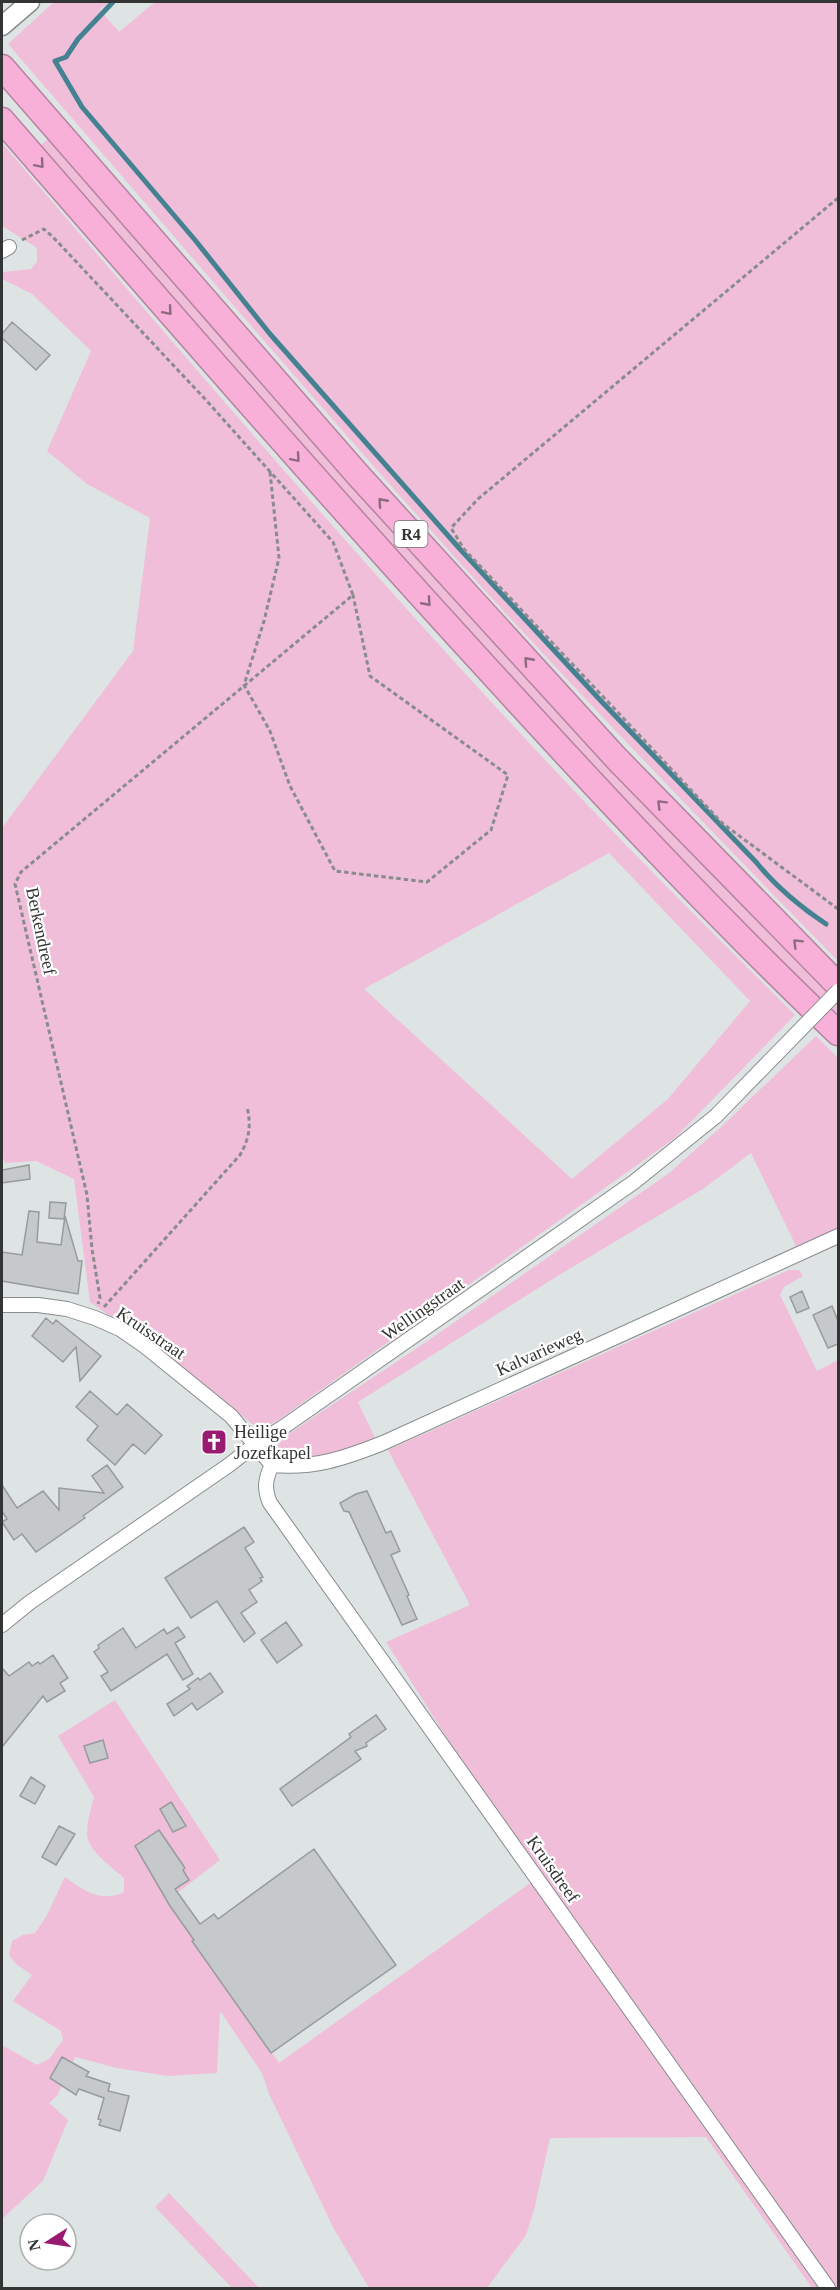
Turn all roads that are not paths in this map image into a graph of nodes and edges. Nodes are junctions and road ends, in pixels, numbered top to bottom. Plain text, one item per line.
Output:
1 (30, 2) edge
2 (2, 26) edge
3 (2, 67) edge
4 (2, 120) edge
5 (838, 985) edge
6 (838, 991) edge
7 (838, 1033) edge
8 (838, 1236) edge
9 (2, 1305) edge
10 (256, 1444) junction
11 (272, 1465) junction
12 (2, 1624) edge
13 (828, 2289) edge

1 - 2 street
5 -> 3 highway, R4
4 -> 7 highway, R4
6 - 10 street, Wellingstraat, bridge
8 - 11 street, Kalvarieweg
9 - 10 street, Kruisstraat
10 - 11 street
10 - 12 street, Wellingstraat
11 - 13 street, Kruisdreef

